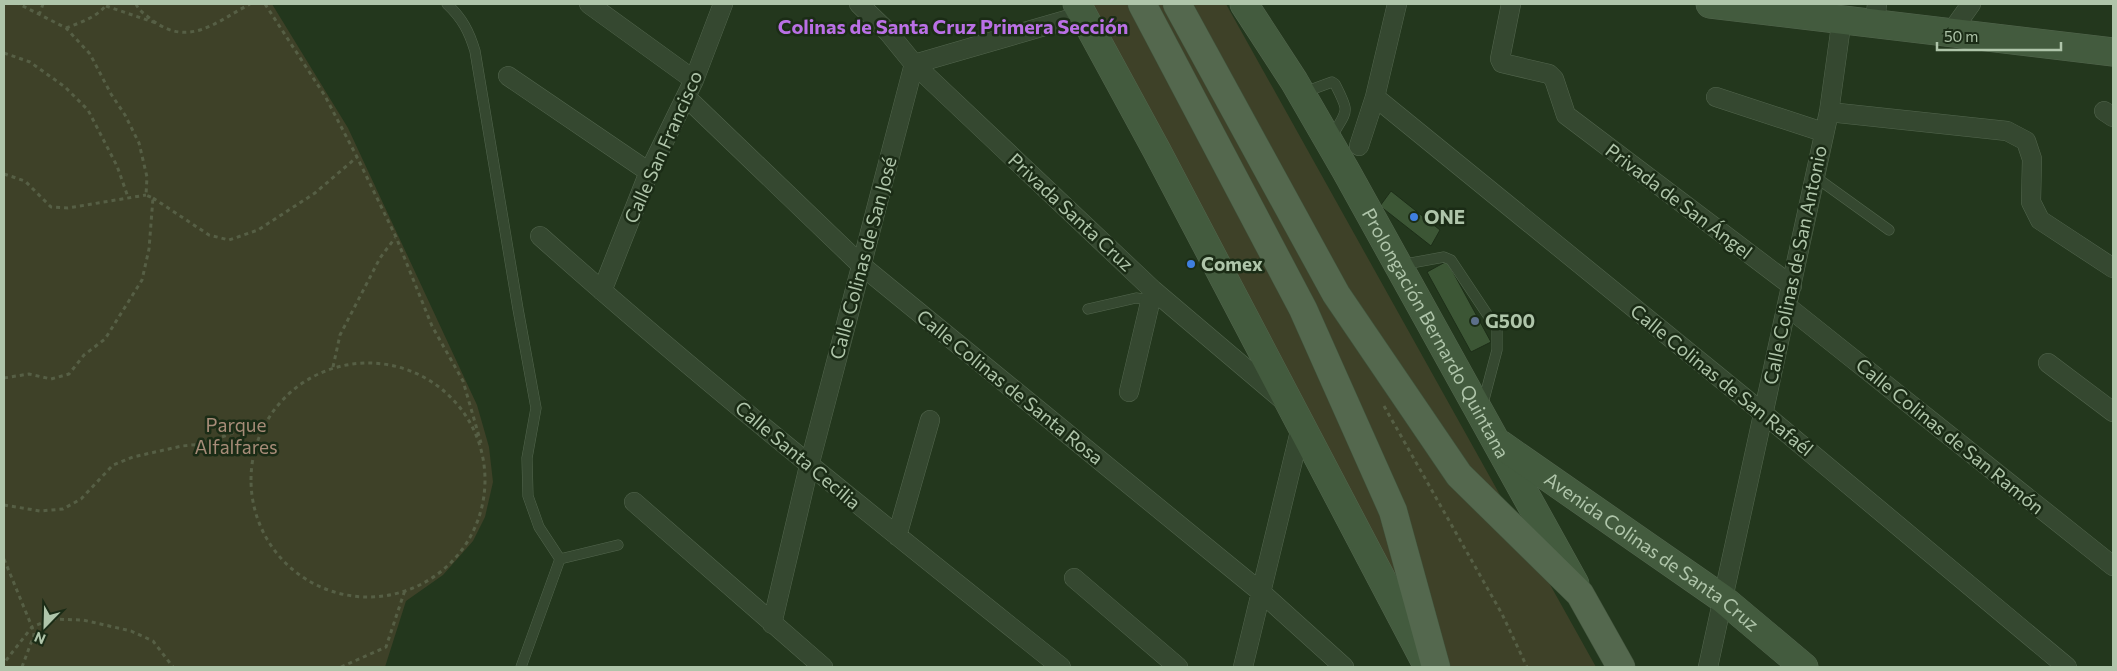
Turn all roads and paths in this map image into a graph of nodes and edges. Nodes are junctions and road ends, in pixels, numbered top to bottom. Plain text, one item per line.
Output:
1 (19, 4) edge
2 (43, 4) edge
3 (136, 4) edge
4 (250, 4) edge
5 (265, 4) edge
6 (447, 4) edge
7 (589, 4) edge
8 (723, 4) edge
9 (859, 4) edge
10 (1142, 4) edge
11 (1177, 4) edge
12 (1244, 4) edge
13 (1397, 4) edge
14 (1511, 4) edge
15 (1710, 4) edge
16 (1971, 4) edge
17 (106, 5) edge
18 (1087, 13) edge
19 (1876, 13) edge
20 (40, 15) junction
21 (1842, 18) junction
22 (158, 24) junction
23 (66, 28) junction
24 (1951, 32) junction
25 (2113, 52) edge
26 (4, 53) edge
27 (914, 64) junction
28 (508, 76) dead end
29 (694, 80) junction
30 (686, 97) junction
31 (1375, 97) junction
32 (1716, 97) dead end
33 (1829, 112) junction
34 (1823, 132) junction
35 (1359, 146) dead end
36 (357, 157) junction
37 (650, 172) junction
38 (4, 174) edge
39 (1814, 176) junction
40 (146, 195) junction
41 (128, 197) junction
42 (153, 198) junction
43 (1889, 230) dead end
44 (540, 236) dead end
45 (396, 237) junction
46 (862, 266) junction
47 (1400, 266) junction
48 (2113, 268) edge
49 (1792, 286) junction
50 (602, 291) junction
51 (1152, 295) junction
52 (1788, 306) junction
53 (1088, 309) dead end
54 (2048, 363) dead end
55 (333, 367) junction
56 (4, 378) edge
57 (1129, 392) dead end
58 (2113, 412) edge
59 (1763, 413) junction
60 (1480, 415) junction
61 (1297, 418) junction
62 (930, 420) dead end
63 (262, 427) junction
64 (1494, 441) junction
65 (483, 451) junction
66 (810, 466) junction
67 (634, 502) dead end
68 (4, 505) edge
69 (897, 536) junction
70 (618, 546) dead end
71 (4, 559) edge
72 (560, 559) junction
73 (2113, 566) edge
74 (1074, 578) dead end
75 (405, 590) junction
76 (1262, 593) junction
77 (1580, 594) junction
78 (1723, 599) junction
79 (772, 624) junction
80 (32, 627) junction
81 (4, 663) edge
82 (22, 667) edge
83 (173, 667) edge
84 (341, 667) edge
85 (521, 667) edge
86 (823, 667) edge
87 (1061, 667) edge
88 (1178, 667) edge
89 (1243, 667) edge
90 (1344, 667) edge
91 (1428, 667) edge
92 (1436, 667) edge
93 (1621, 667) edge
94 (1708, 667) edge
95 (1804, 667) edge
96 (2067, 667) edge

1 - 20 path
2 - 20 path
3 - 22 path
4 - 22 path
5 - 36 path
6 - 72 lane
7 - 29 street
8 - 29 street, Calle San Francisco
9 - 27 street, Privada Santa Cruz
10 - 92 main road
11 - 77 main road
12 - 47 street, Prolongación Bernardo Quintana
13 - 31 street
14 - 49 street, Privada de San Ángel
15 - 21 street
16 - 24 street
17 - 22 path
17 - 23 path
18 - 27 street
18 - 61 street
19 - 21 street
19 - 24 street
20 - 23 path
21 - 33 street, Calle Colinas de San Antonio
23 - 40 path
24 - 25 street
26 - 41 path
27 - 46 street, Calle Colinas de San José
27 - 51 street, Privada Santa Cruz
28 - 37 street
29 - 30 street, Calle San Francisco
30 - 37 street, Calle San Francisco
30 - 46 street, Calle Colinas de Santa Rosa
31 - 35 street
31 - 59 street, Calle Colinas de San Rafaél
32 - 34 street
33 - 34 street, Calle Colinas de San Antonio
33 - 48 street
34 - 39 street, Calle Colinas de San Antonio
36 - 42 path
36 - 45 path
37 - 50 street, Calle San Francisco
38 - 41 path
39 - 43 lane
39 - 49 street, Calle Colinas de San Antonio
40 - 41 path
40 - 42 path
42 - 56 path
44 - 50 street, Calle Santa Cecilia
45 - 55 path
45 - 65 path
46 - 66 street, Calle Colinas de San José
46 - 76 street, Calle Colinas de Santa Rosa
47 - 60 street, Prolongación Bernardo Quintana
47 - 60 lane
49 - 52 street, Calle Colinas de San Antonio
50 - 66 street, Calle Santa Cecilia
51 - 53 lane
51 - 57 street
51 - 61 street, Privada Santa Cruz
52 - 59 street, Calle Colinas de San Antonio
52 - 73 street, Calle Colinas de San Ramón
54 - 58 street
55 - 63 path
55 - 65 path
59 - 78 street, Calle Colinas de San Antonio
59 - 96 street, Calle Colinas de San Rafaél
60 - 64 street, Prolongación Bernardo Quintana
61 - 76 street
61 - 91 street
62 - 69 street
63 - 68 path
63 - 75 path
64 - 77 street, Prolongación Bernardo Quintana
64 - 78 street, Avenida Colinas de Santa Cruz
65 - 75 path
66 - 69 street, Calle Santa Cecilia
66 - 79 street, Calle Colinas de San José
67 - 79 street
69 - 87 street, Calle Santa Cecilia
70 - 72 lane
71 - 80 path
72 - 85 lane
74 - 88 street
75 - 84 path
76 - 89 street
76 - 90 street, Calle Colinas de Santa Rosa
77 - 93 main road, Prolongación Bernardo Quintana
78 - 94 street, Calle Colinas de San Antonio
78 - 95 street, Avenida Colinas de Santa Cruz
79 - 86 street
80 - 81 path
80 - 82 path
80 - 83 path

